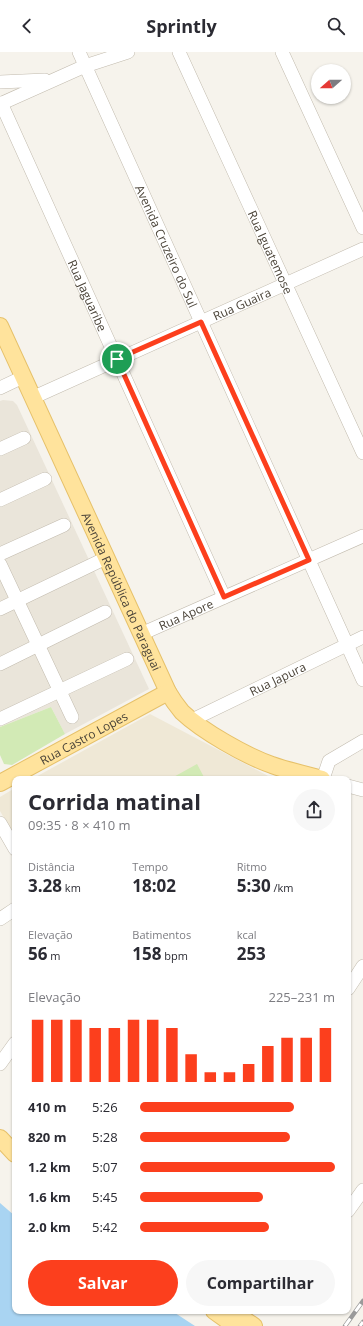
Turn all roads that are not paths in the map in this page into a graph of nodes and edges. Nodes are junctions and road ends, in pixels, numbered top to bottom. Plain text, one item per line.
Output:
1 (79, 52) edge
2 (128, 52) edge
3 (179, 52) edge
4 (282, 52) edge
5 (85, 66) junction
6 (53, 80) junction
7 (0, 82) edge
8 (1, 104) edge
9 (363, 228) edge
10 (363, 249) edge
11 (285, 284) junction
12 (201, 322) junction
13 (0, 326) edge
14 (117, 359) junction
15 (23, 377) junction
16 (0, 388) edge
17 (32, 398) junction
18 (24, 438) dead end
19 (0, 449) edge
20 (363, 453) edge
21 (45, 479) dead end
22 (0, 500) edge
23 (64, 525) dead end
24 (363, 536) edge
25 (0, 554) edge
26 (106, 558) junction
27 (309, 560) junction
28 (0, 564) edge
29 (224, 597) junction
30 (17, 601) junction
31 (0, 609) edge
32 (105, 612) dead end
33 (141, 634) junction
34 (363, 637) edge
35 (347, 644) junction
36 (38, 645) junction
37 (127, 659) dead end
38 (0, 664) edge
39 (363, 680) edge
40 (59, 690) junction
41 (168, 692) junction
42 (72, 717) dead end
43 (0, 719) edge
44 (192, 720) junction
45 (363, 742) edge
46 (312, 776) edge
47 (324, 776) edge
48 (0, 782) edge
49 (351, 787) edge
50 (363, 790) edge
51 (0, 823) edge
52 (12, 844) edge
53 (12, 911) edge
54 (0, 919) edge
55 (363, 966) edge
56 (351, 984) edge
57 (12, 1047) edge
58 (0, 1064) edge
59 (0, 1138) edge
60 (12, 1151) edge
61 (363, 1190) edge
62 (351, 1202) edge
63 (218, 1314) edge
64 (236, 1314) edge
65 (235, 1326) edge
66 (254, 1326) edge

1 - 5 street, Avenida Cruzeiro do Sul
2 - 5 street
3 - 11 street, Rua Iguatemose
4 - 9 street
5 - 6 street
5 - 12 street, Avenida Cruzeiro do Sul
6 - 7 street
6 - 8 street
8 - 14 street, Rua Jaguaribe
10 - 11 street, Rua Guaira
11 - 12 street, Rua Guaira
11 - 20 street, Rua Iguatemose
12 - 14 street, Rua Guaira
12 - 27 street, Avenida Cruzeiro do Sul
13 - 15 main road, Avenida República do Paraguai
14 - 17 street, Rua Guaira
14 - 29 street, Rua Jaguaribe
15 - 16 street
15 - 17 main road, Avenida República do Paraguai
17 - 26 main road, Avenida República do Paraguai
18 - 19 street
21 - 22 street
23 - 25 street
24 - 27 street, Rua Apore
26 - 30 street
26 - 33 main road, Avenida República do Paraguai
27 - 29 street, Rua Apore
27 - 35 street, Avenida Cruzeiro do Sul
28 - 30 street
29 - 33 street, Rua Apore
30 - 31 street
30 - 36 street
32 - 36 street
33 - 41 main road, Avenida República do Paraguai
34 - 35 street, Rua Japura
35 - 39 street, Avenida Cruzeiro do Sul
35 - 44 street, Rua Japura
36 - 38 street
36 - 40 street
37 - 40 street
40 - 42 street
40 - 43 street
41 - 44 main road, Avenida República do Paraguai
41 - 48 main road, Rua Castro Lopes
44 - 46 main road, Avenida República do Paraguai
45 - 47 street
49 - 50 street
51 - 52 street
53 - 54 street
55 - 56 street
57 - 58 street
59 - 60 main road
61 - 62 street
63 - 65 main road
64 - 66 main road

